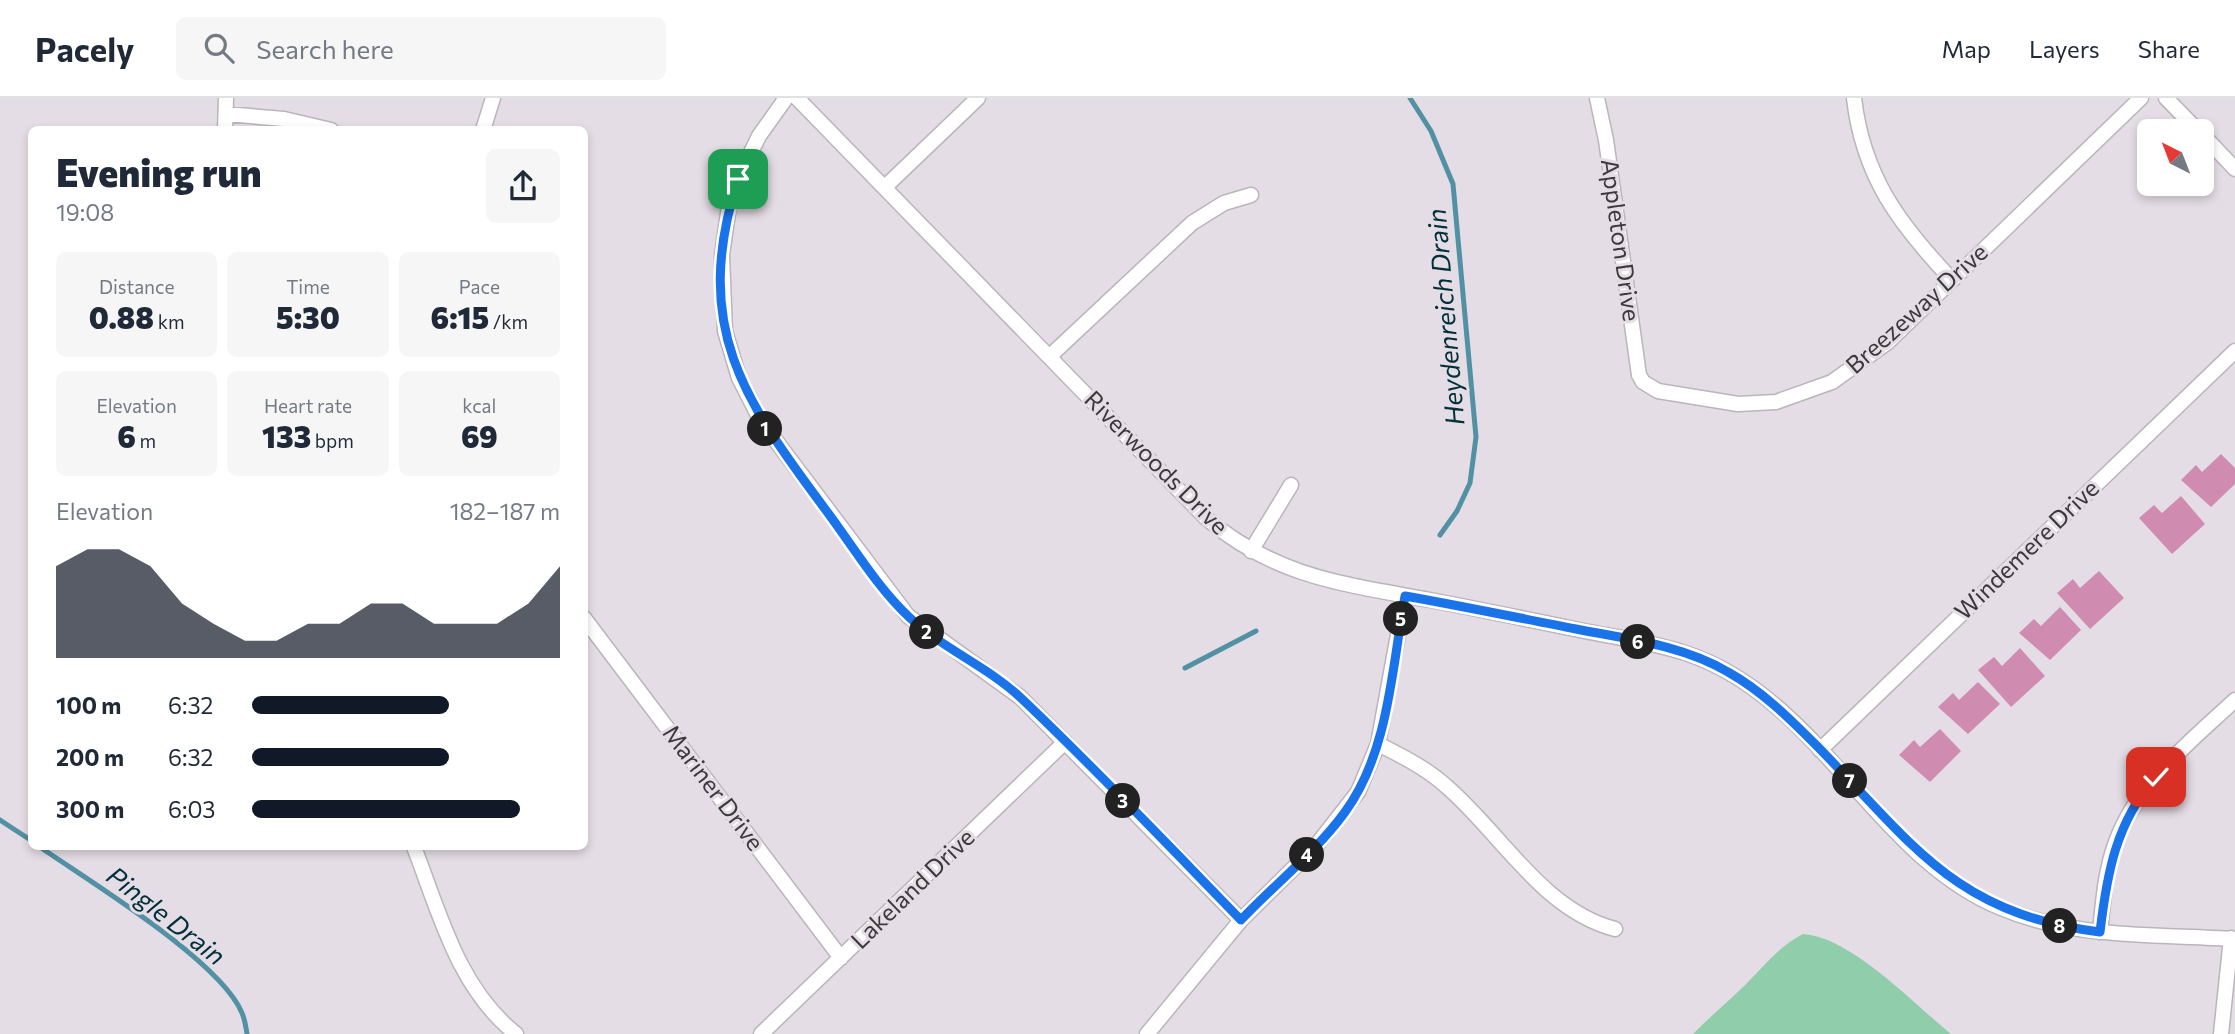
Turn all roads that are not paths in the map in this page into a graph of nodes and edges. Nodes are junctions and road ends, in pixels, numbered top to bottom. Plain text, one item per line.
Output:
1 (226, 98) edge
2 (493, 98) edge
3 (786, 98) edge
4 (797, 98) edge
5 (978, 98) edge
6 (1597, 98) edge
7 (1854, 98) edge
8 (2141, 98) edge
9 (2166, 98) edge
10 (226, 114) junction
11 (2186, 119) edge
12 (225, 126) edge
13 (314, 126) edge
14 (484, 126) edge
15 (2214, 147) edge
16 (2235, 169) edge
17 (886, 186) junction
18 (1251, 195) dead end
19 (1952, 280) junction
20 (2235, 351) edge
21 (1050, 356) junction
22 (1643, 382) joint
23 (1291, 485) dead end
24 (1251, 551) junction
25 (1405, 596) junction
26 (588, 623) edge
27 (2235, 700) edge
28 (1065, 742) junction
29 (1378, 744) junction
30 (1820, 750) junction
31 (415, 850) edge
32 (1241, 920) junction
33 (1615, 929) dead end
34 (2100, 932) junction
35 (2233, 938) edge
36 (842, 958) junction
37 (516, 1034) edge
38 (761, 1034) edge
39 (1147, 1034) edge
40 (2221, 1034) edge

1 - 10 street
2 - 14 street
3 - 28 street
4 - 17 street, Riverwoods Drive
5 - 17 street
6 - 22 street, Appleton Drive
7 - 19 street
8 - 19 street, Breezeway Drive
9 - 11 street
10 - 12 street
10 - 13 street
15 - 16 street
17 - 21 street, Riverwoods Drive
18 - 21 street
19 - 22 street, Breezeway Drive
20 - 30 street, Windemere Drive
21 - 24 street, Riverwoods Drive
23 - 24 street
24 - 25 street, Riverwoods Drive
25 - 29 street
25 - 30 street, Riverwoods Drive
26 - 36 street, Mariner Drive
27 - 34 street
28 - 32 street
28 - 36 street, Lakeland Drive
29 - 32 street
29 - 33 street
30 - 34 street, Riverwoods Drive
31 - 37 street
32 - 39 street
34 - 35 street, Riverwoods Drive
35 - 40 street
36 - 38 street, Lakeland Drive

